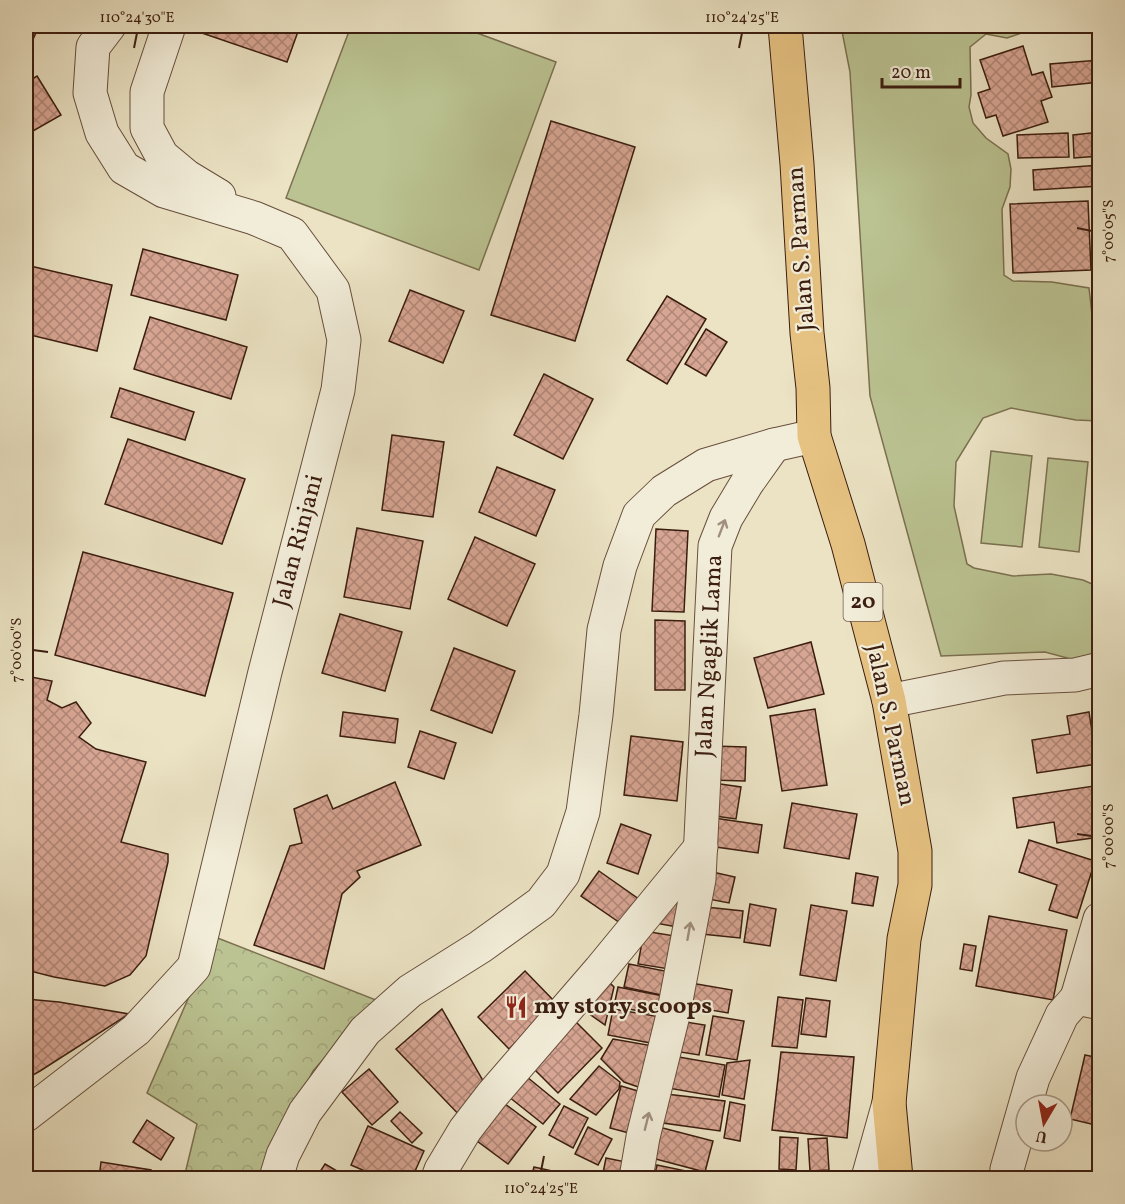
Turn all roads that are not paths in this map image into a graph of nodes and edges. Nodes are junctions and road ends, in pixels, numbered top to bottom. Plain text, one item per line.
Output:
1 (109, 26) edge
2 (170, 26) edge
3 (785, 26) edge
4 (254, 218) junction
5 (814, 436) junction
6 (774, 445) junction
7 (1100, 669) edge
8 (889, 701) junction
9 (701, 847) junction
10 (1100, 920) edge
11 (1088, 1000) edge
12 (889, 1103) junction
13 (26, 1115) edge
14 (276, 1179) edge
15 (438, 1179) edge
16 (636, 1179) edge
17 (868, 1179) edge
18 (896, 1179) edge
19 (1006, 1179) edge

1 - 4 street, Jalan Rinjani
2 - 4 street
3 - 5 highway, Jalan S. Parman / 20
4 - 13 street, Jalan Rinjani
5 - 6 street
5 - 8 highway, Jalan S. Parman / 20
9 -> 6 street, Jalan Ngaglik Lama
6 - 14 street
7 - 8 street
8 - 12 highway, Jalan S. Parman / 20
9 - 15 street
16 -> 9 street, Jalan Ngaglik Lama
10 - 11 street
11 - 19 street
12 - 17 street
12 - 18 highway, Jalan S. Parman / 20

